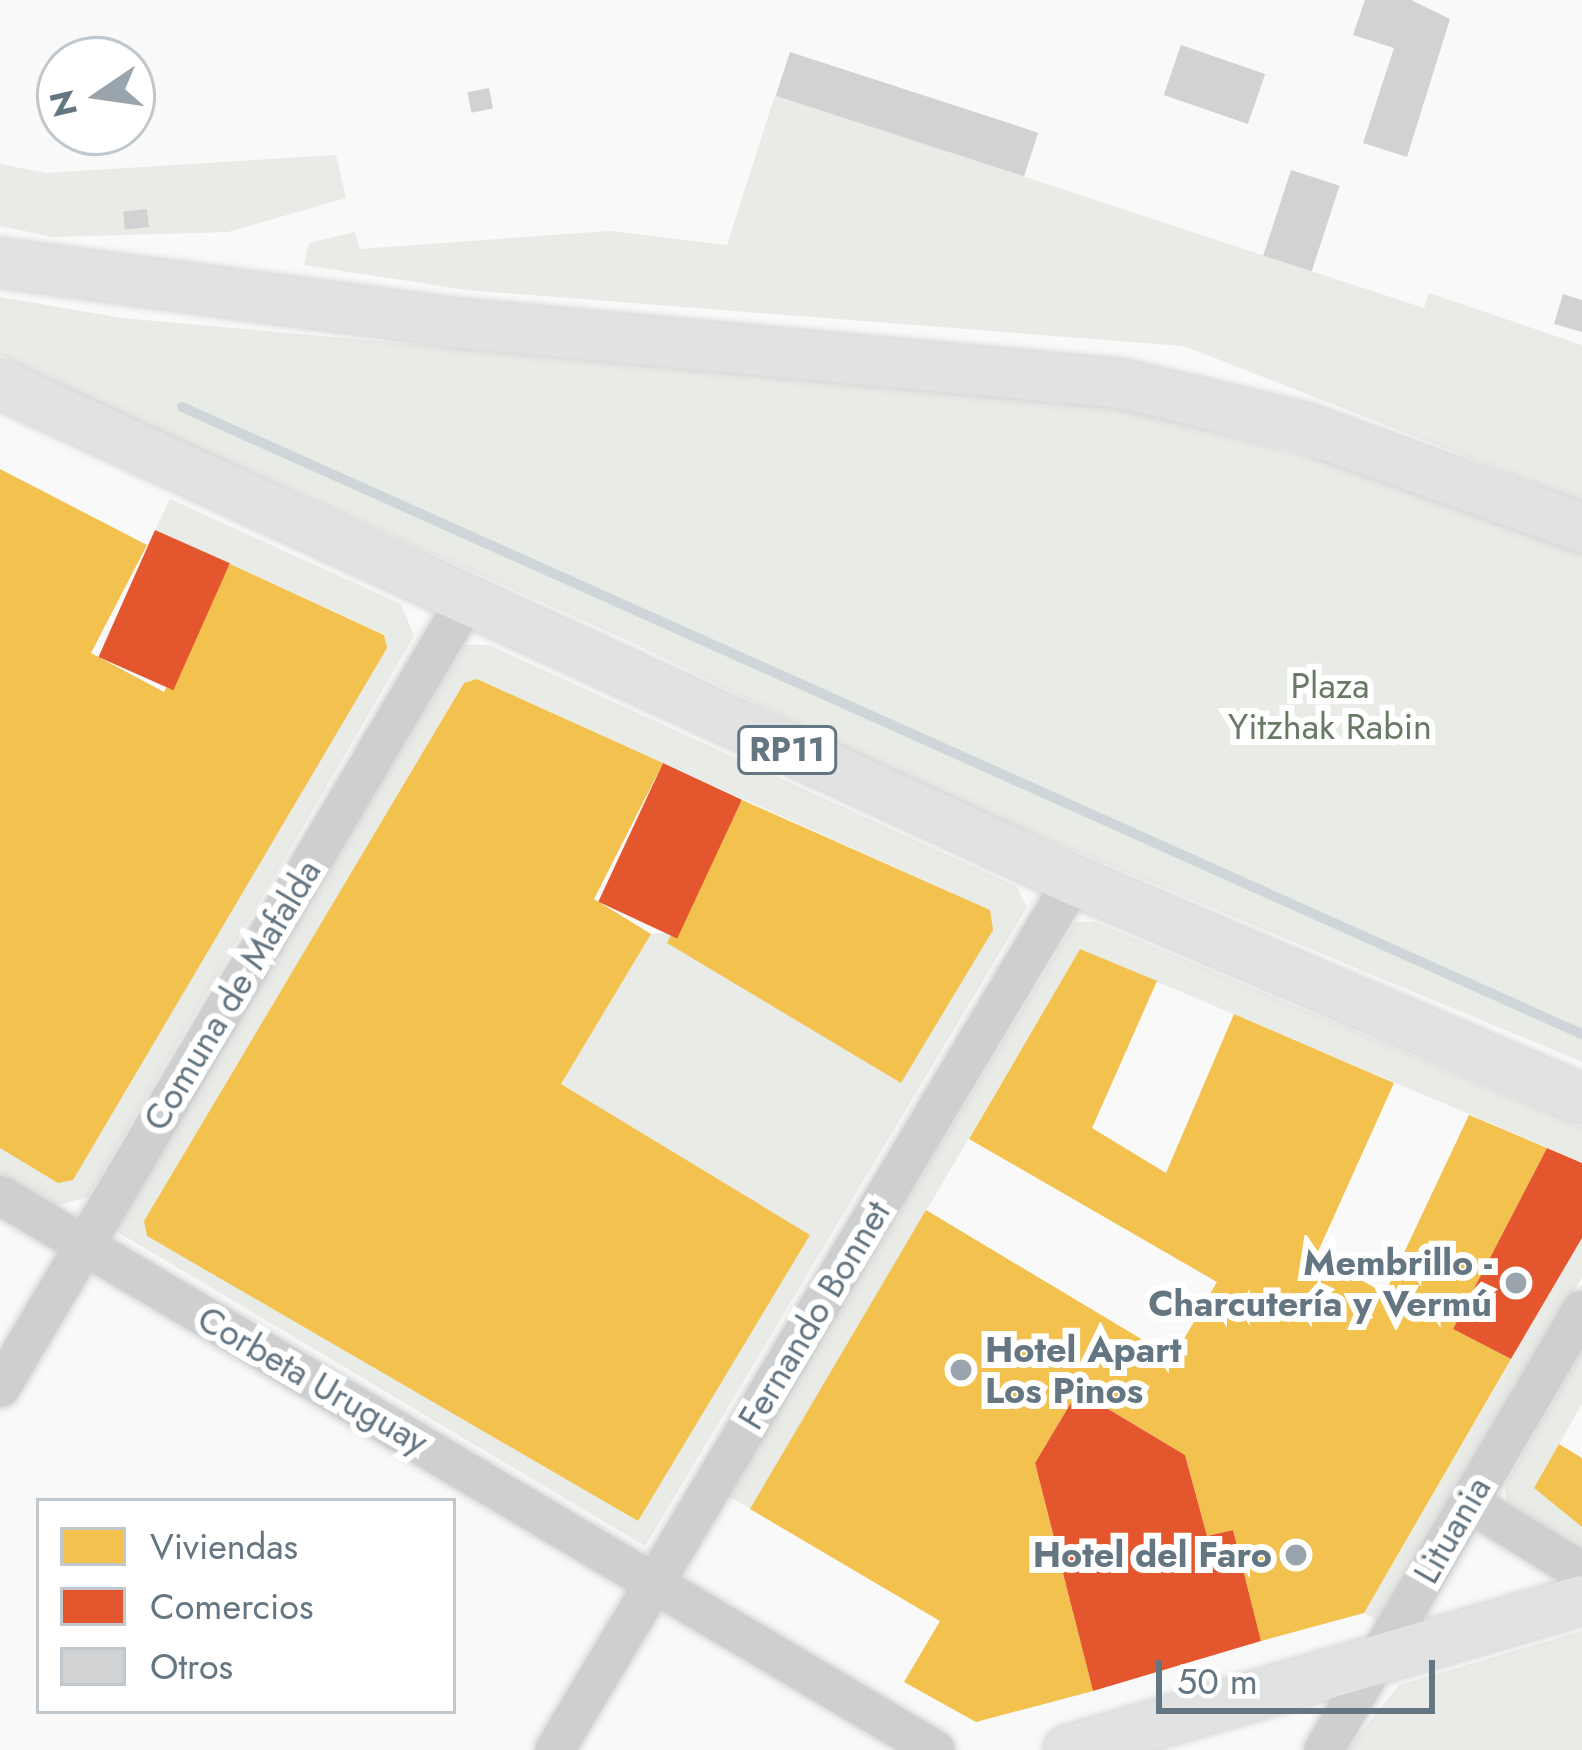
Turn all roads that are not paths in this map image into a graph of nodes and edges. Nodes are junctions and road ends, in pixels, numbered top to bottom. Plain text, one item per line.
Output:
1 (0, 263) edge
2 (0, 384) edge
3 (1582, 528) edge
4 (464, 603) junction
5 (1073, 880) junction
6 (1582, 1099) edge
7 (0, 1195) edge
8 (83, 1246) junction
9 (1582, 1310) edge
10 (0, 1387) edge
11 (1468, 1502) junction
12 (1582, 1571) edge
13 (656, 1582) junction
14 (1582, 1600) edge
15 (1376, 1660) junction
16 (554, 1750) edge
17 (935, 1750) edge
18 (1068, 1750) edge
19 (1323, 1750) edge

1 - 3 main road
2 - 4 main road, RP11
4 - 5 main road, RP11
4 - 8 street, Comuna de Mafalda
5 - 6 main road, RP11
5 - 13 street, Fernando Bonnet
7 - 8 street, Corbeta Uruguay
8 - 10 street, Comuna de Mafalda
8 - 13 street, Corbeta Uruguay
9 - 11 street, Lituania
11 - 12 street
11 - 15 street, Lituania
13 - 16 street, Fernando Bonnet
13 - 17 street, Corbeta Uruguay
14 - 15 main road
15 - 18 main road
15 - 19 street, Lituania

